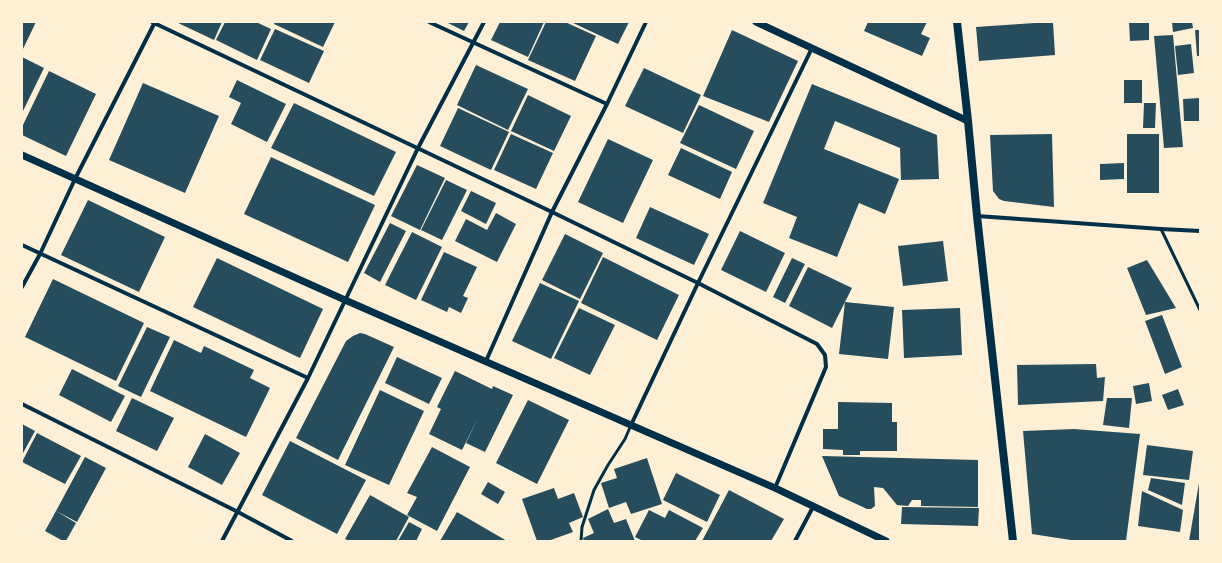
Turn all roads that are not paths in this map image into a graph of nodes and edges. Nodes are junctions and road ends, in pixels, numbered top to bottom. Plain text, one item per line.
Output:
1 (154, 22) edge
2 (429, 22) edge
3 (484, 22) edge
4 (646, 22) edge
5 (756, 22) edge
6 (957, 22) edge
7 (473, 43) junction
8 (812, 47) junction
9 (606, 104) junction
10 (968, 120) junction
11 (418, 148) junction
12 (22, 155) edge
13 (75, 179) junction
14 (552, 212) junction
15 (977, 216) junction
16 (1161, 229) junction
17 (1200, 231) edge
18 (22, 245) edge
19 (40, 254) junction
20 (698, 282) junction
21 (22, 287) edge
22 (345, 300) junction
23 (1200, 310) edge
24 (486, 361) junction
25 (308, 378) junction
26 (22, 404) edge
27 (631, 425) junction
28 (775, 488) junction
29 (813, 507) junction
30 (238, 512) junction
31 (222, 541) edge
32 (292, 541) edge
33 (581, 541) edge
34 (795, 541) edge
35 (886, 541) edge
36 (1013, 541) edge

1 - 11 street
1 - 13 street
2 - 7 street
3 - 7 street
4 - 9 street
5 - 8 street
6 - 10 main road
7 - 9 street
7 - 11 street
8 - 10 street
8 - 20 street
9 - 14 street
10 - 15 main road
11 - 14 street
11 - 22 street
12 - 13 street
13 - 19 street
13 - 22 street
14 - 20 street
14 - 24 street
15 - 16 street
15 - 36 main road
16 - 17 street
16 - 23 lane
18 - 19 street
19 - 21 street
19 - 25 street
20 - 27 street
20 - 28 street
22 - 24 street
22 - 25 street
24 - 27 street
25 - 30 street
26 - 30 street
27 - 28 street
27 - 33 lane
28 - 29 street
29 - 34 street
29 - 35 street
30 - 31 street
30 - 32 street

